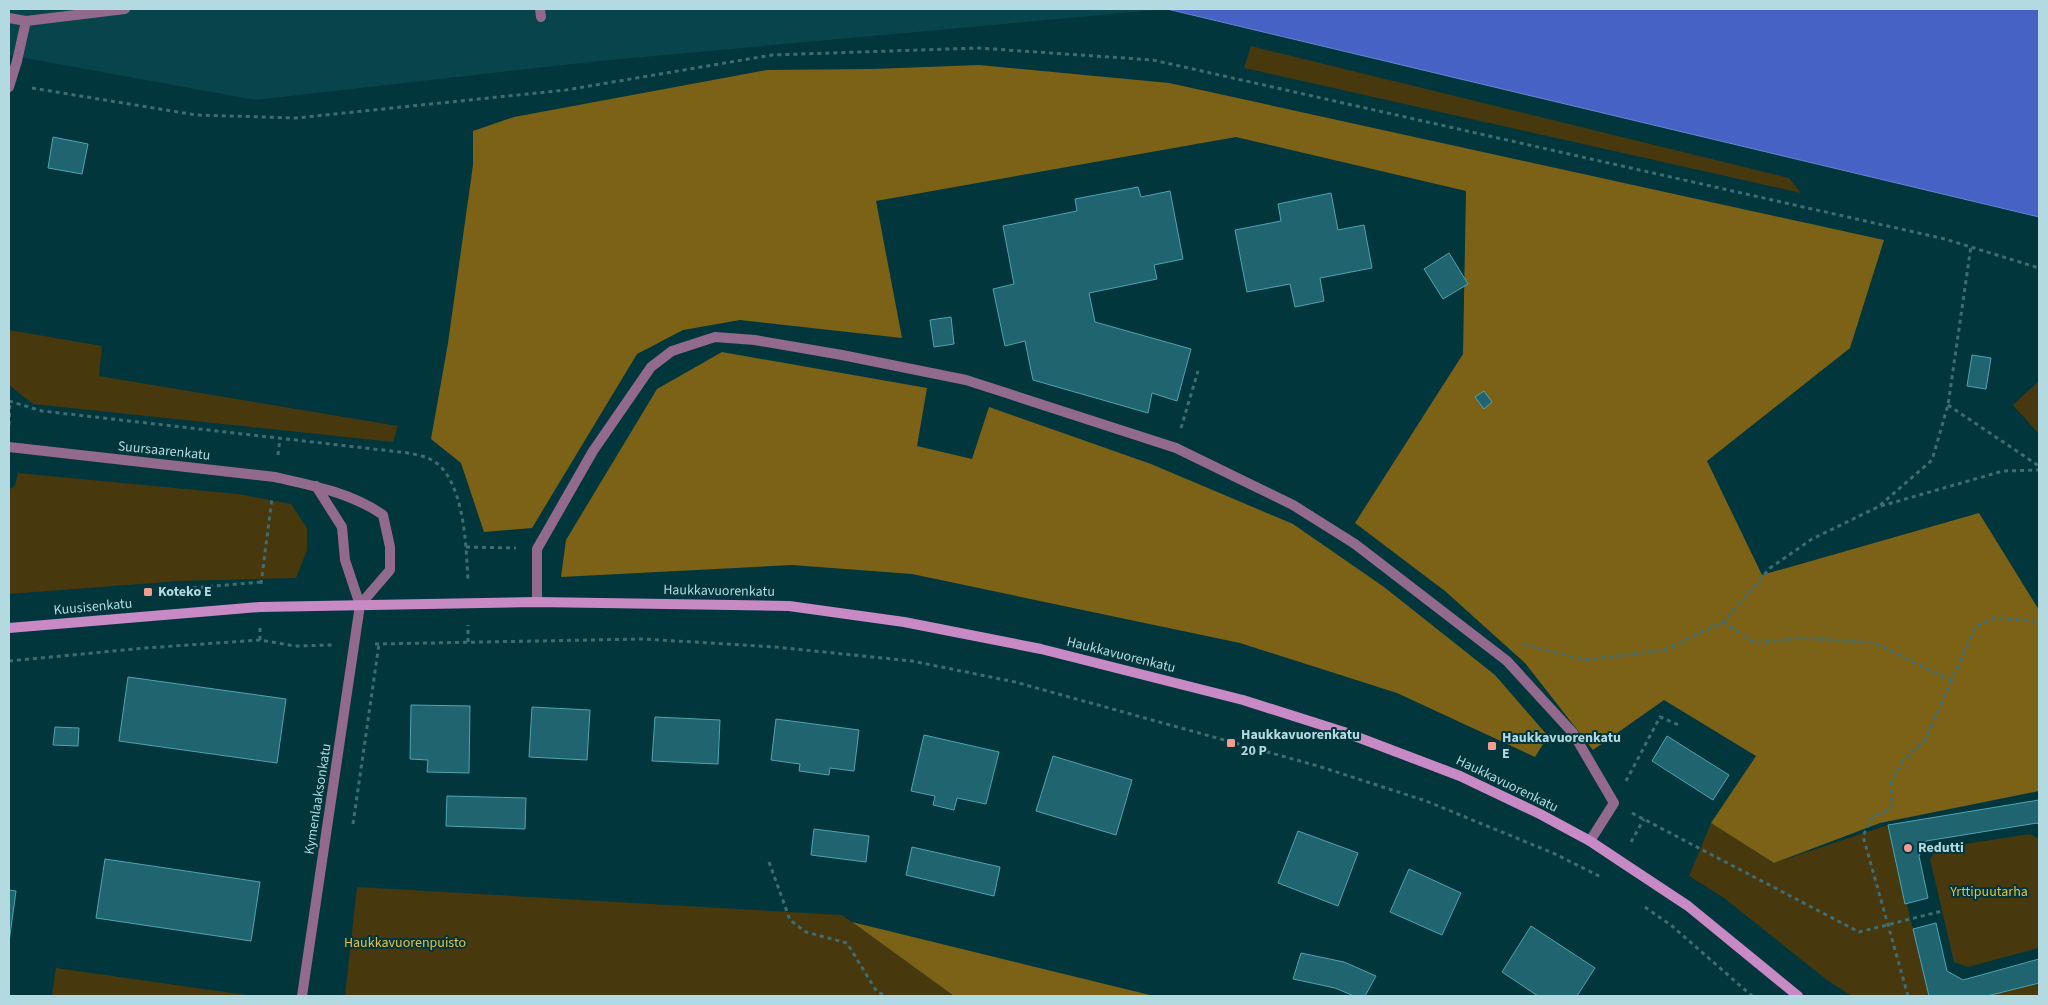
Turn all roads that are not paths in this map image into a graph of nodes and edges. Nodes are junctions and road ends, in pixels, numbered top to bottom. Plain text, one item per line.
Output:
1 (125, 9) edge
2 (9, 18) edge
3 (26, 21) junction
4 (9, 86) edge
5 (9, 447) edge
6 (316, 486) junction
7 (537, 602) junction
8 (360, 605) junction
9 (9, 628) edge
10 (1590, 842) junction
11 (302, 996) edge
12 (1798, 996) edge

1 - 3 street
2 - 3 street
3 - 4 street
5 - 6 street, Suursaarenkatu
6 - 8 street
6 - 8 street, Suursaarenkatu
7 - 8 main road, Haukkavuorenkatu
7 - 10 main road, Haukkavuorenkatu
7 - 10 street
8 - 9 main road, Kuusisenkatu
8 - 11 street, Kymenlaaksonkatu
10 - 12 main road, Haukkavuorenkatu

